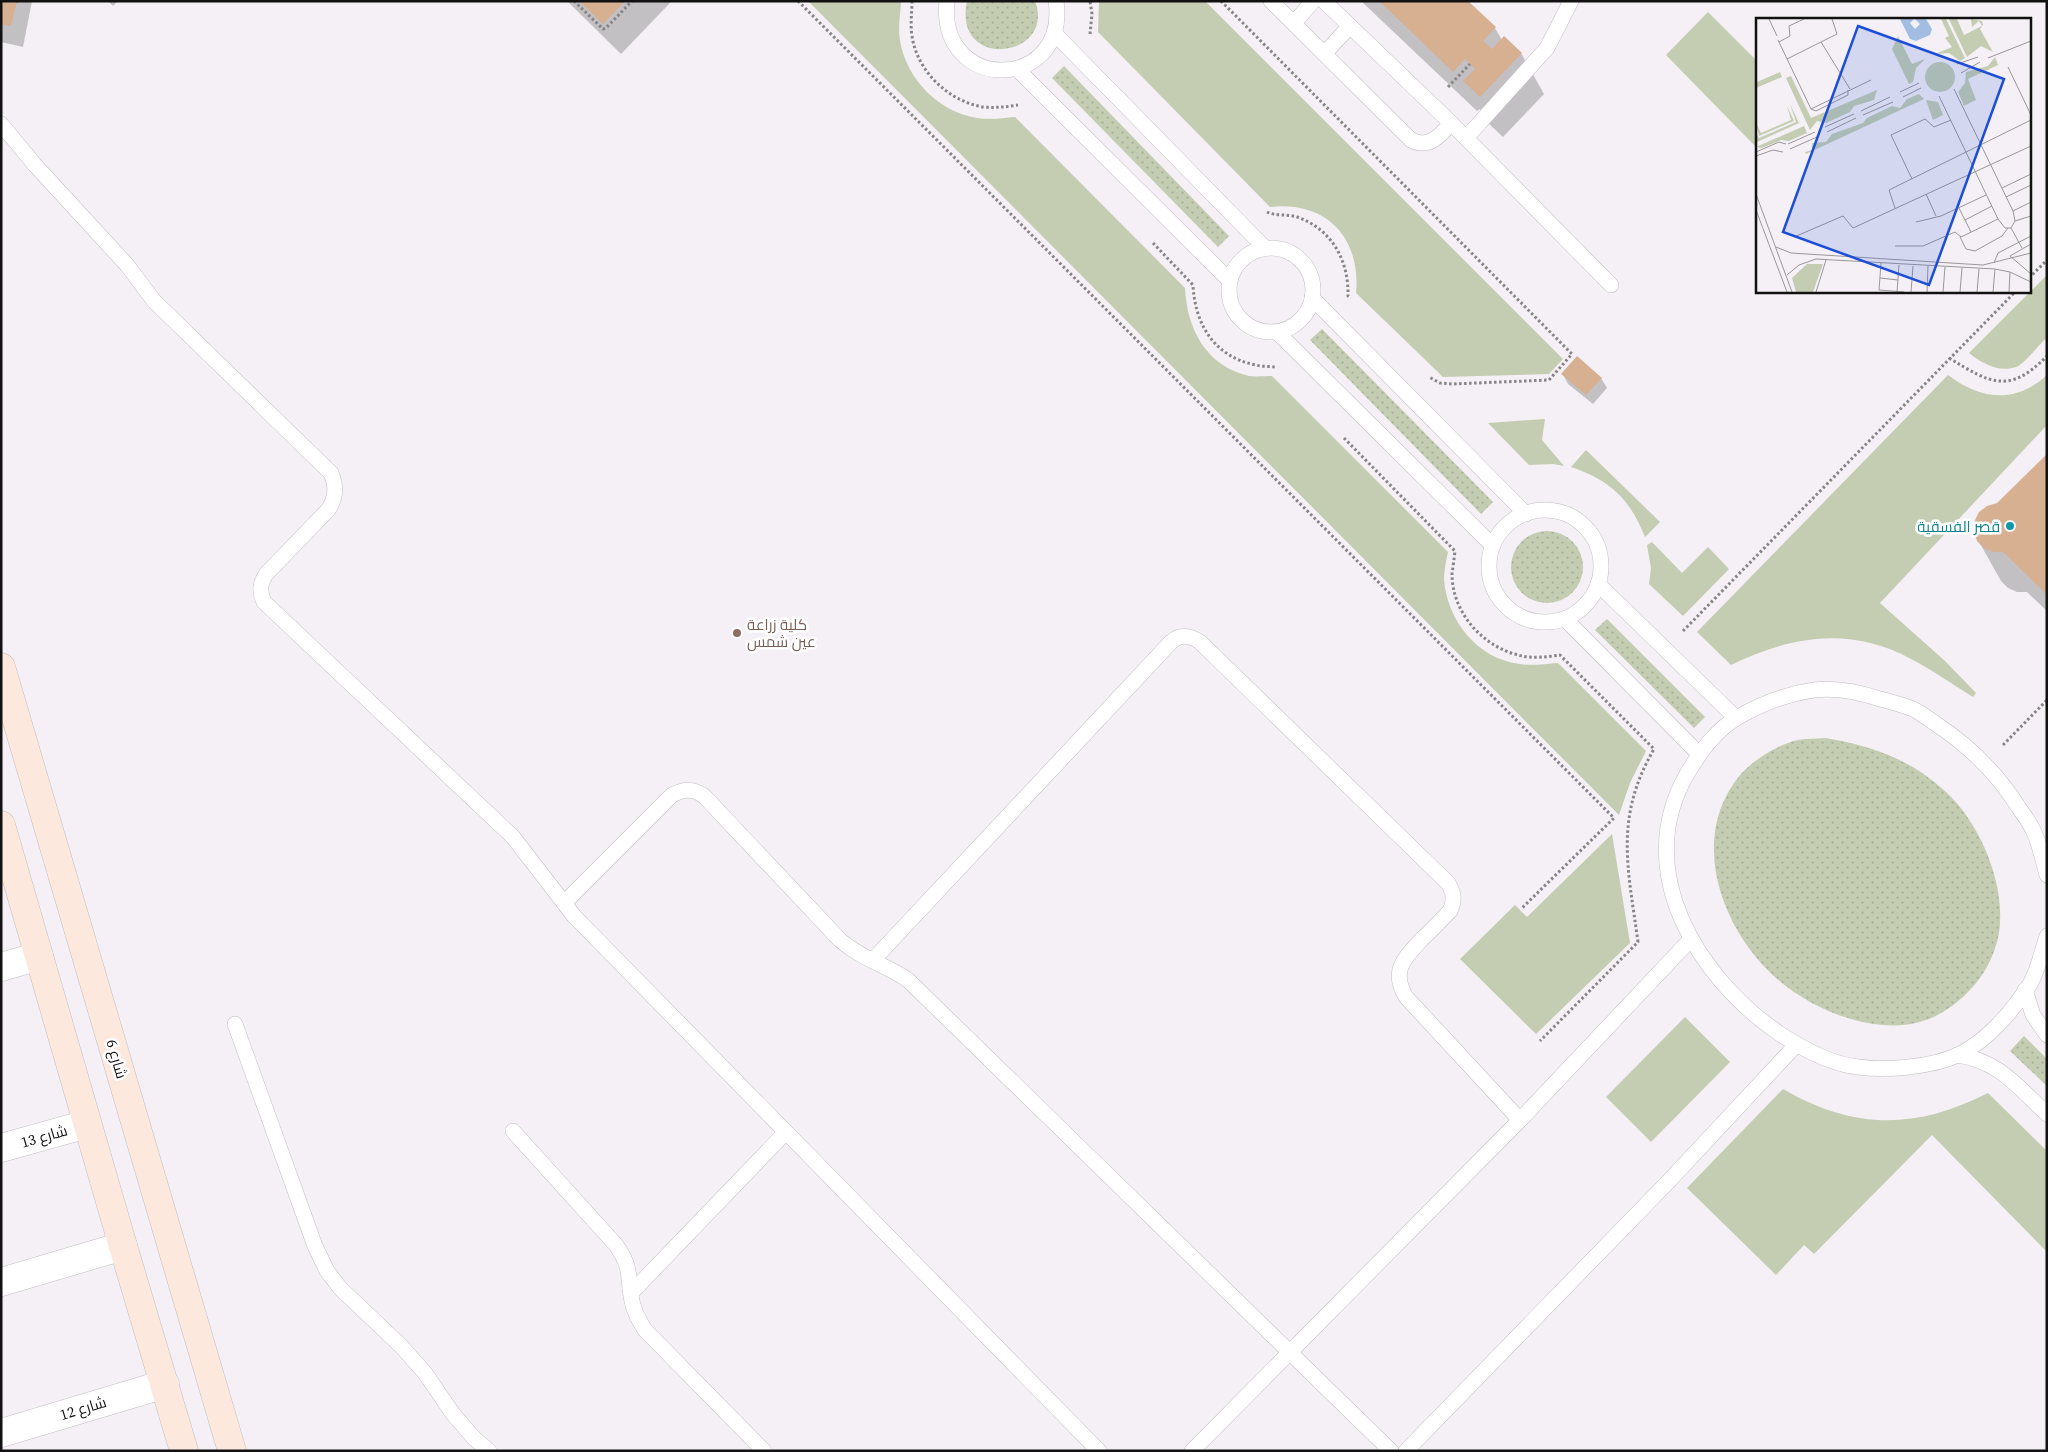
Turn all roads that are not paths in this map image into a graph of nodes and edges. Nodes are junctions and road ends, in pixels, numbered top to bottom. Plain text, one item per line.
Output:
1 (947, 1) edge
2 (1056, 1) edge
3 (1271, 1) edge
4 (1313, 1) edge
5 (1324, 1) edge
6 (1572, 1) edge
7 (1294, 23) junction
8 (1350, 26) junction
9 (1055, 34) junction
10 (1325, 53) junction
11 (1017, 69) junction
12 (1451, 123) junction
13 (1, 124) edge
14 (1466, 138) junction
15 (1265, 248) junction
16 (1230, 280) junction
17 (1612, 285) dead end
18 (1312, 298) junction
19 (1277, 332) junction
20 (1526, 514) junction
21 (1493, 546) junction
22 (1598, 584) junction
23 (1564, 619) junction
24 (1, 667) edge
25 (1736, 718) junction
26 (1699, 754) junction
27 (1, 825) edge
28 (2047, 875) edge
29 (564, 903) junction
30 (2047, 936) edge
31 (1691, 939) junction
32 (39, 956) junction
33 (873, 960) junction
34 (1, 967) edge
35 (2025, 990) junction
36 (235, 1024) dead end
37 (2047, 1035) edge
38 (1796, 1045) junction
39 (1957, 1055) junction
40 (2047, 1114) edge
41 (1520, 1120) junction
42 (87, 1124) junction
43 (513, 1131) dead end
44 (786, 1132) junction
45 (1, 1148) edge
46 (123, 1246) junction
47 (1, 1282) edge
48 (630, 1293) junction
49 (1290, 1352) junction
50 (164, 1384) junction
51 (1, 1433) edge
52 (184, 1451) edge
53 (232, 1451) edge
54 (489, 1451) edge
55 (764, 1451) edge
56 (1099, 1451) edge
57 (1192, 1451) edge
58 (1392, 1451) edge
59 (1406, 1451) edge

1 - 11 lane
2 - 9 lane
3 - 7 lane
4 - 7 lane
5 - 8 lane
6 - 14 lane
7 - 10 lane
8 - 10 lane
8 - 12 lane
9 - 11 lane
9 - 15 lane
10 - 12 lane
11 - 16 lane
12 - 14 lane
13 - 29 lane
14 - 17 lane
15 - 16 lane
15 - 18 lane
16 - 19 lane
18 - 19 lane
18 - 20 lane
19 - 21 lane
20 - 21 lane
20 - 22 lane
21 - 23 lane
22 - 23 lane
22 - 25 lane
23 - 26 lane
24 - 53 main road, شارع 6
25 - 26 lane
25 - 28 lane
26 - 31 lane
27 - 32 main road
29 - 33 lane
29 - 44 lane
30 - 35 lane
31 - 38 lane
31 - 41 lane
32 - 34 street
32 - 42 main road
33 - 41 lane
33 - 49 lane
35 - 37 lane
35 - 39 lane
36 - 54 lane
38 - 39 lane
38 - 59 lane
39 - 40 lane
41 - 49 lane
42 - 45 street, شارع 13
42 - 46 main road
43 - 48 lane
44 - 48 lane
44 - 56 lane
46 - 47 street
46 - 50 main road
48 - 55 lane
49 - 57 lane
49 - 58 lane
50 - 51 street, شارع 12
50 - 52 main road

